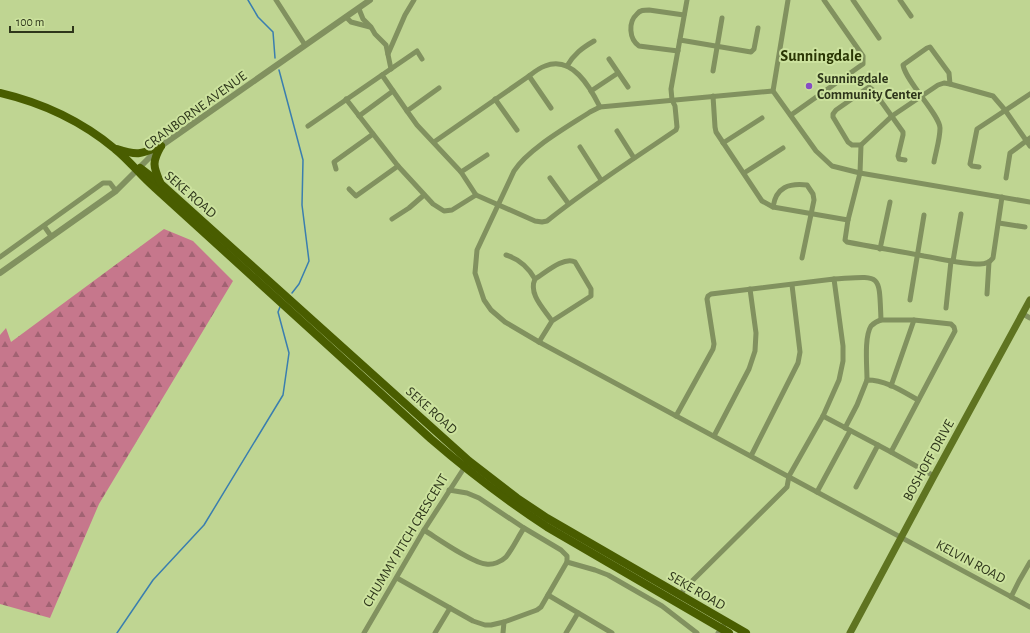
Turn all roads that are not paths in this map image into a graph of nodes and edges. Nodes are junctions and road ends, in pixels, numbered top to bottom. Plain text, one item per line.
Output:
1 (276, 0) edge
2 (370, 0) edge
3 (414, 0) edge
4 (687, 0) edge
5 (788, 0) edge
6 (824, 0) edge
7 (853, 0) edge
8 (900, 0) edge
9 (359, 9) junction
10 (684, 15) junction
11 (911, 16) dead end
12 (346, 17) junction
13 (722, 18) dead end
14 (371, 27) junction
15 (758, 28) dead end
16 (879, 38) dead end
17 (680, 40) junction
18 (594, 41) dead end
19 (305, 45) junction
20 (718, 46) junction
21 (678, 51) junction
22 (388, 54) junction
23 (422, 59) dead end
24 (609, 59) dead end
25 (567, 66) junction
26 (391, 69) junction
27 (713, 71) dead end
28 (618, 73) junction
29 (382, 75) junction
30 (529, 76) junction
31 (950, 84) junction
32 (628, 87) dead end
33 (439, 88) dead end
34 (393, 90) junction
35 (591, 91) junction
36 (773, 91) junction
37 (0, 93) edge
38 (1030, 94) edge
39 (713, 96) junction
40 (920, 96) junction
41 (495, 99) junction
42 (346, 100) junction
43 (672, 100) junction
44 (600, 107) junction
45 (551, 108) dead end
46 (1005, 110) junction
47 (407, 111) junction
48 (791, 115) junction
49 (359, 116) junction
50 (892, 116) junction
51 (762, 118) dead end
52 (308, 126) dead end
53 (517, 130) dead end
54 (617, 131) dead end
55 (372, 134) junction
56 (1028, 139) edge
57 (434, 142) junction
58 (723, 143) junction
59 (161, 146) junction
60 (580, 146) dead end
61 (861, 146) junction
62 (1030, 146) edge
63 (114, 148) junction
64 (783, 148) dead end
65 (487, 155) dead end
66 (634, 158) junction
67 (905, 160) dead end
68 (934, 162) dead end
69 (398, 166) junction
70 (979, 167) dead end
71 (136, 168) junction
72 (336, 169) dead end
73 (461, 172) junction
74 (744, 173) junction
75 (860, 173) junction
76 (550, 178) dead end
77 (1006, 178) dead end
78 (602, 180) junction
79 (161, 184) junction
80 (349, 189) dead end
81 (116, 191) junction
82 (476, 194) junction
83 (424, 195) junction
84 (1002, 197) junction
85 (890, 202) dead end
86 (1030, 202) edge
87 (568, 203) junction
88 (497, 204) junction
89 (773, 207) junction
90 (810, 213) junction
91 (960, 214) dead end
92 (924, 215) dead end
93 (392, 218) dead end
94 (848, 220) junction
95 (999, 223) junction
96 (44, 226) junction
97 (1025, 227) dead end
98 (51, 236) junction
99 (880, 249) junction
100 (506, 255) dead end
101 (917, 255) junction
102 (0, 257) edge
103 (802, 258) dead end
104 (952, 261) junction
105 (989, 262) junction
106 (0, 273) edge
107 (535, 279) junction
108 (834, 279) junction
109 (792, 285) junction
110 (750, 289) junction
111 (987, 294) dead end
112 (910, 300) dead end
113 (1030, 300) edge
114 (946, 308) dead end
115 (1023, 314) junction
116 (1030, 318) edge
117 (881, 320) junction
118 (914, 320) junction
119 (552, 321) junction
120 (539, 342) junction
121 (867, 380) junction
122 (890, 386) junction
123 (918, 400) junction
124 (676, 416) junction
125 (823, 416) junction
126 (847, 429) junction
127 (714, 436) junction
128 (878, 446) junction
129 (891, 452) junction
130 (751, 456) junction
131 (466, 464) junction
132 (789, 476) junction
133 (934, 476) junction
134 (856, 487) dead end
135 (449, 490) junction
136 (818, 492) junction
137 (524, 528) junction
138 (424, 530) junction
139 (901, 537) junction
140 (567, 562) junction
141 (1030, 562) edge
142 (397, 578) junction
143 (548, 595) junction
144 (680, 595) junction
145 (1011, 597) junction
146 (1030, 607) edge
147 (450, 608) junction
148 (578, 613) junction
149 (504, 622) junction
150 (722, 628) edge
151 (364, 633) edge
152 (435, 633) edge
153 (503, 633) edge
154 (566, 633) edge
155 (612, 633) edge
156 (697, 633) edge
157 (729, 633) edge
158 (746, 633) edge
159 (850, 633) edge

1 - 19 street
2 - 9 street, CRANBORNE AVENUE
3 - 22 street
4 - 10 street
5 - 36 street
6 - 48 street
7 - 16 street
8 - 11 street
9 - 12 street, CRANBORNE AVENUE
9 - 14 street
10 - 17 street
10 - 21 street
12 - 14 street
12 - 19 street, CRANBORNE AVENUE
13 - 20 street
14 - 22 street
15 - 20 street
17 - 20 street
17 - 21 street
18 - 25 street
19 - 59 street, CRANBORNE AVENUE
20 - 27 street
21 - 43 street
22 - 26 street
23 - 26 street
24 - 28 street
25 - 30 street
25 - 35 street
26 - 29 street
28 - 32 street
28 - 35 street
29 - 34 street
29 - 42 street
30 - 41 street
30 - 45 street
31 - 40 street
31 - 40 street
31 - 46 street
33 - 47 street
34 - 47 street
34 - 49 street
35 - 44 street
36 - 39 street
36 - 48 street
37 - 63 main road, SEKE ROAD
38 - 46 street
39 - 43 street
39 - 58 street
40 - 50 street
40 - 68 street
41 - 53 street
41 - 57 street
42 - 49 street
42 - 52 street
43 - 44 street
43 - 66 street
44 - 88 street, KELVIN ROAD
46 - 56 street
46 - 70 street
47 - 57 street
48 - 75 street
49 - 55 street
50 - 61 street
50 - 61 street
50 - 67 street
51 - 58 street
54 - 66 street
55 - 69 street
55 - 72 street
56 - 62 street
56 - 77 street
57 - 73 street
58 - 74 street
59 - 63 main road
59 - 71 street, CRANBORNE AVENUE
59 - 79 main road
60 - 78 street
61 - 75 street
63 - 71 main road, SEKE ROAD
64 - 74 street
65 - 73 street
66 - 78 street
69 - 80 street
69 - 83 street
71 - 79 main road, SEKE ROAD
71 - 81 street, CRANBORNE AVENUE
71 - 131 main road, SEKE ROAD
73 - 82 street
74 - 89 street
75 - 84 street
75 - 94 street
76 - 87 street
78 - 87 street
79 - 131 main road, SEKE ROAD
81 - 96 street
81 - 98 street, CRANBORNE AVENUE
82 - 83 street
82 - 88 street
83 - 93 street
84 - 86 street
84 - 95 street
85 - 99 street
87 - 88 street
88 - 120 street, KELVIN ROAD
89 - 90 street
89 - 90 street
90 - 94 street
90 - 103 street
91 - 104 street
92 - 101 street
94 - 99 street
95 - 97 street
95 - 105 street
96 - 98 street
96 - 102 street
98 - 106 street, CRANBORNE AVENUE
99 - 101 street
100 - 107 street
101 - 104 street
101 - 112 street
104 - 105 street
104 - 114 street
105 - 111 street
107 - 119 street
107 - 119 street
108 - 109 street
108 - 117 street
108 - 125 street
109 - 110 street
109 - 130 street
110 - 124 street
110 - 127 street
113 - 115 main road, BOSHOFF DRIVE
115 - 116 street
115 - 133 main road, BOSHOFF DRIVE
117 - 118 street
117 - 121 street
118 - 122 street
118 - 123 street
119 - 120 street
120 - 124 street, KELVIN ROAD
121 - 122 street
121 - 126 street
122 - 123 street
123 - 129 street
124 - 127 street, KELVIN ROAD
125 - 126 street
125 - 132 street
126 - 128 street
126 - 136 street
127 - 130 street, KELVIN ROAD
128 - 129 street
128 - 134 street
129 - 133 street
130 - 132 street, KELVIN ROAD
131 - 135 street, CHUMMY PITCH CRESCENT
131 - 144 main road, SEKE ROAD
131 - 150 main road, SEKE ROAD
132 - 136 street, KELVIN ROAD
132 - 144 street
133 - 139 main road, BOSHOFF DRIVE
135 - 137 street
135 - 138 street, CHUMMY PITCH CRESCENT
136 - 139 street, KELVIN ROAD
137 - 138 street
137 - 140 street
138 - 142 street, CHUMMY PITCH CRESCENT
139 - 145 street, KELVIN ROAD
139 - 159 main road, BOSHOFF DRIVE
140 - 143 street
140 - 156 street
141 - 145 street
142 - 147 street
142 - 151 street, CHUMMY PITCH CRESCENT
143 - 148 street
143 - 149 street
144 - 150 main road, SEKE ROAD
145 - 146 street, KELVIN ROAD
147 - 149 street
147 - 152 street
148 - 154 street
148 - 155 street
149 - 153 street
150 - 157 main road, SEKE ROAD
150 - 158 main road, SEKE ROAD

